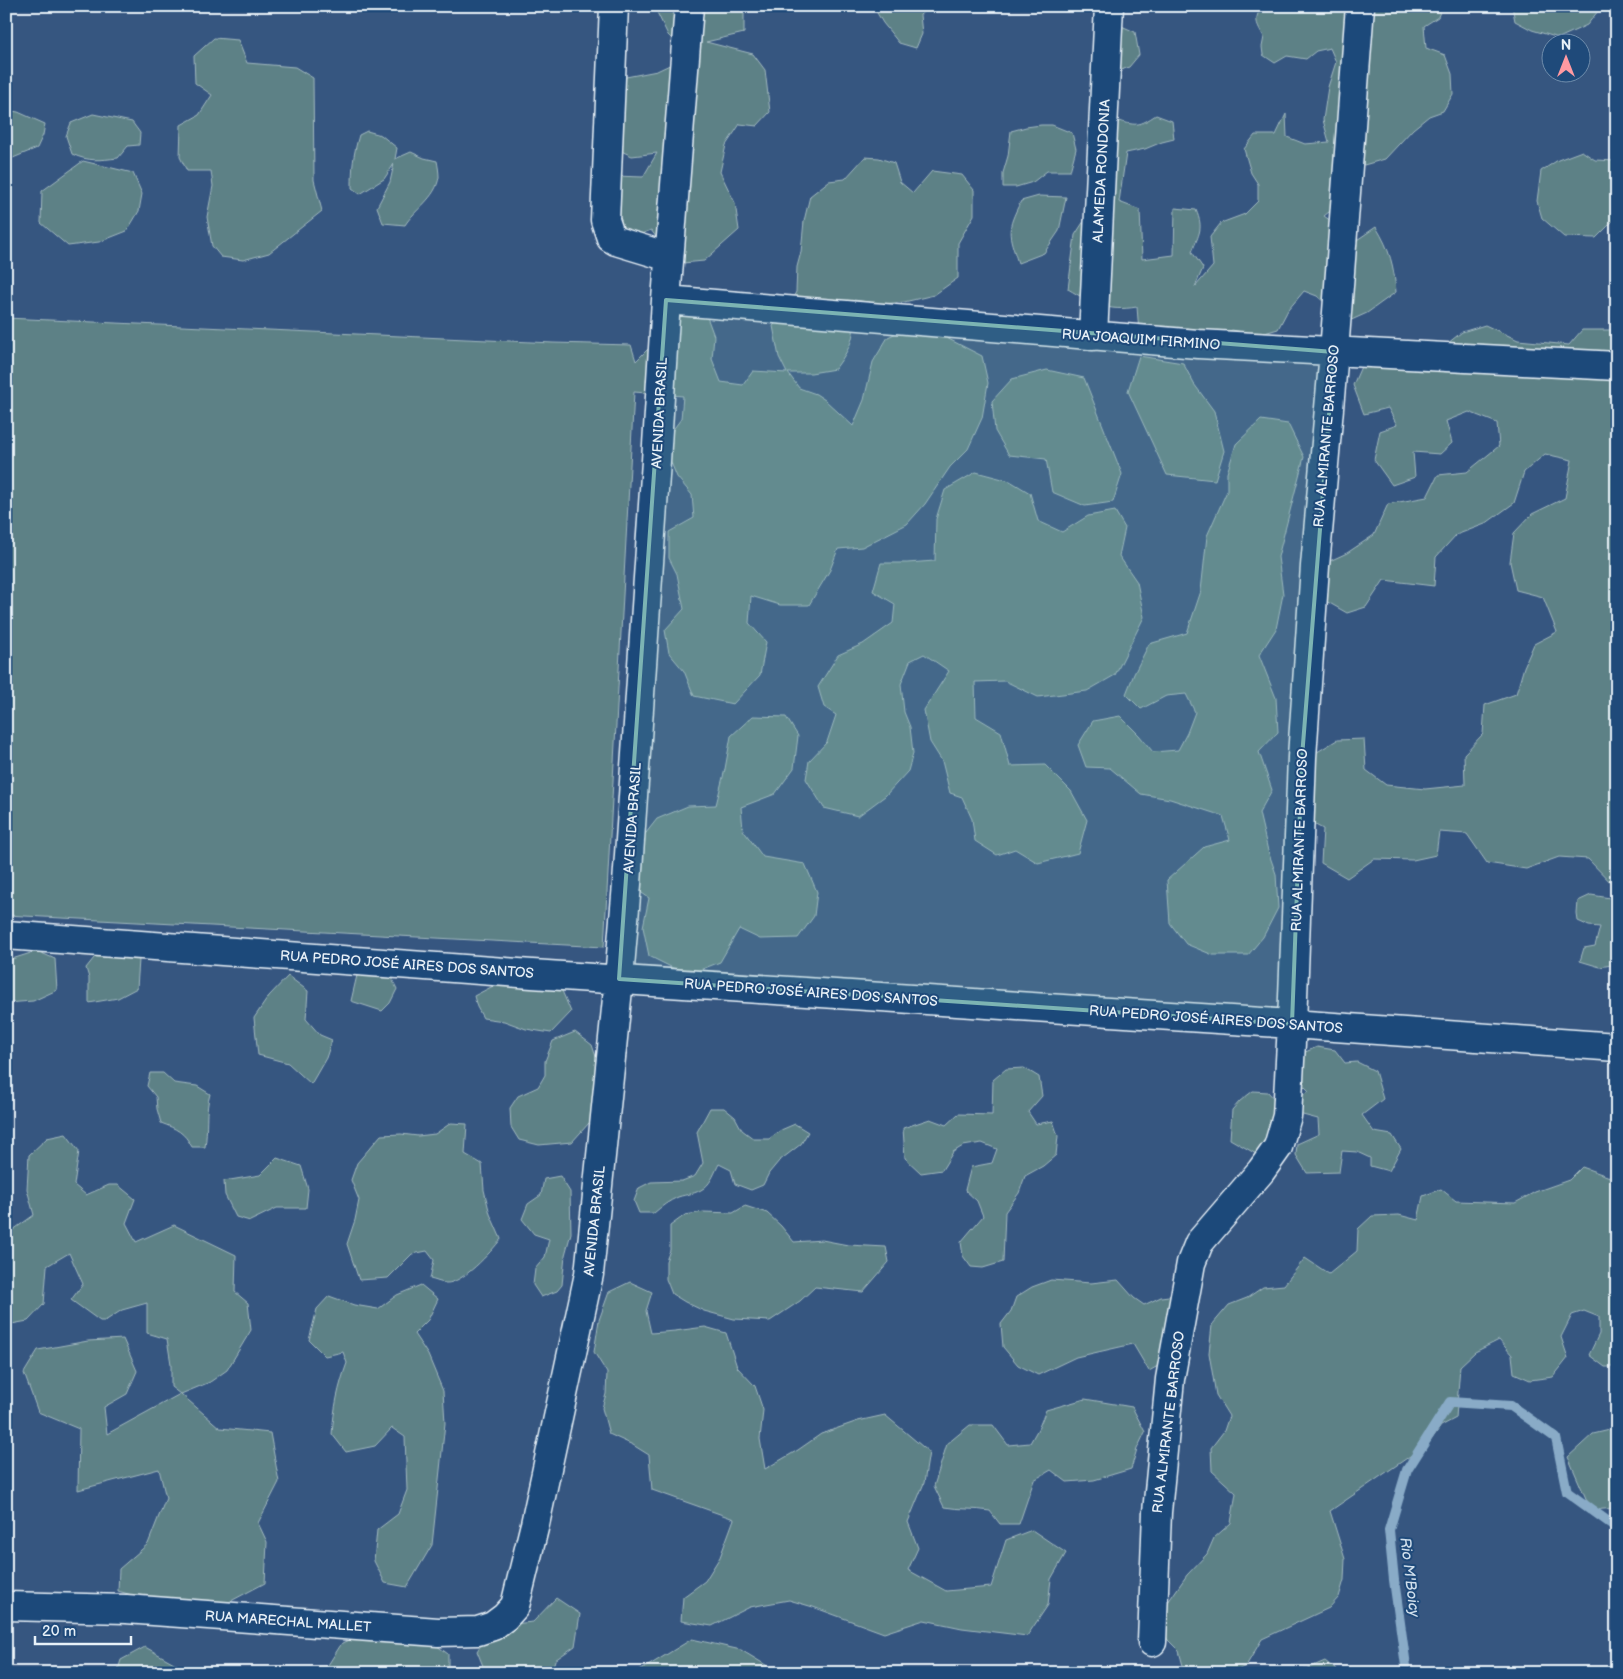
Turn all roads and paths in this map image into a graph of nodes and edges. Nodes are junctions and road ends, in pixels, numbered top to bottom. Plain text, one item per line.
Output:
1 (614, 6) edge
2 (689, 6) edge
3 (1109, 6) edge
4 (1360, 6) edge
5 (669, 258) junction
6 (666, 300) junction
7 (1093, 336) junction
8 (1334, 352) junction
9 (1617, 366) edge
10 (6, 935) edge
11 (619, 979) junction
12 (1292, 1024) junction
13 (1617, 1047) edge
14 (6, 1606) edge
15 (505, 1617) joint
16 (1152, 1642) dead end

1 - 5 street
2 - 5 street, AVENIDA BRASIL
3 - 7 street, ALAMEDA RONDONIA
4 - 8 street, RUA ALMIRANTE BARROSO
5 - 6 street, AVENIDA BRASIL
6 - 7 street, RUA JOAQUIM FIRMINO
6 - 11 street, AVENIDA BRASIL
7 - 8 street, RUA JOAQUIM FIRMINO
8 - 9 street, RUA JOAQUIM FIRMINO
8 - 12 street, RUA ALMIRANTE BARROSO
10 - 11 street, RUA PEDRO JOSÉ AIRES DOS SANTOS
11 - 12 street, RUA PEDRO JOSÉ AIRES DOS SANTOS
11 - 15 street, AVENIDA BRASIL
12 - 13 street, RUA PEDRO JOSÉ AIRES DOS SANTOS
12 - 16 street, RUA ALMIRANTE BARROSO
14 - 15 street, RUA MARECHAL MALLET

